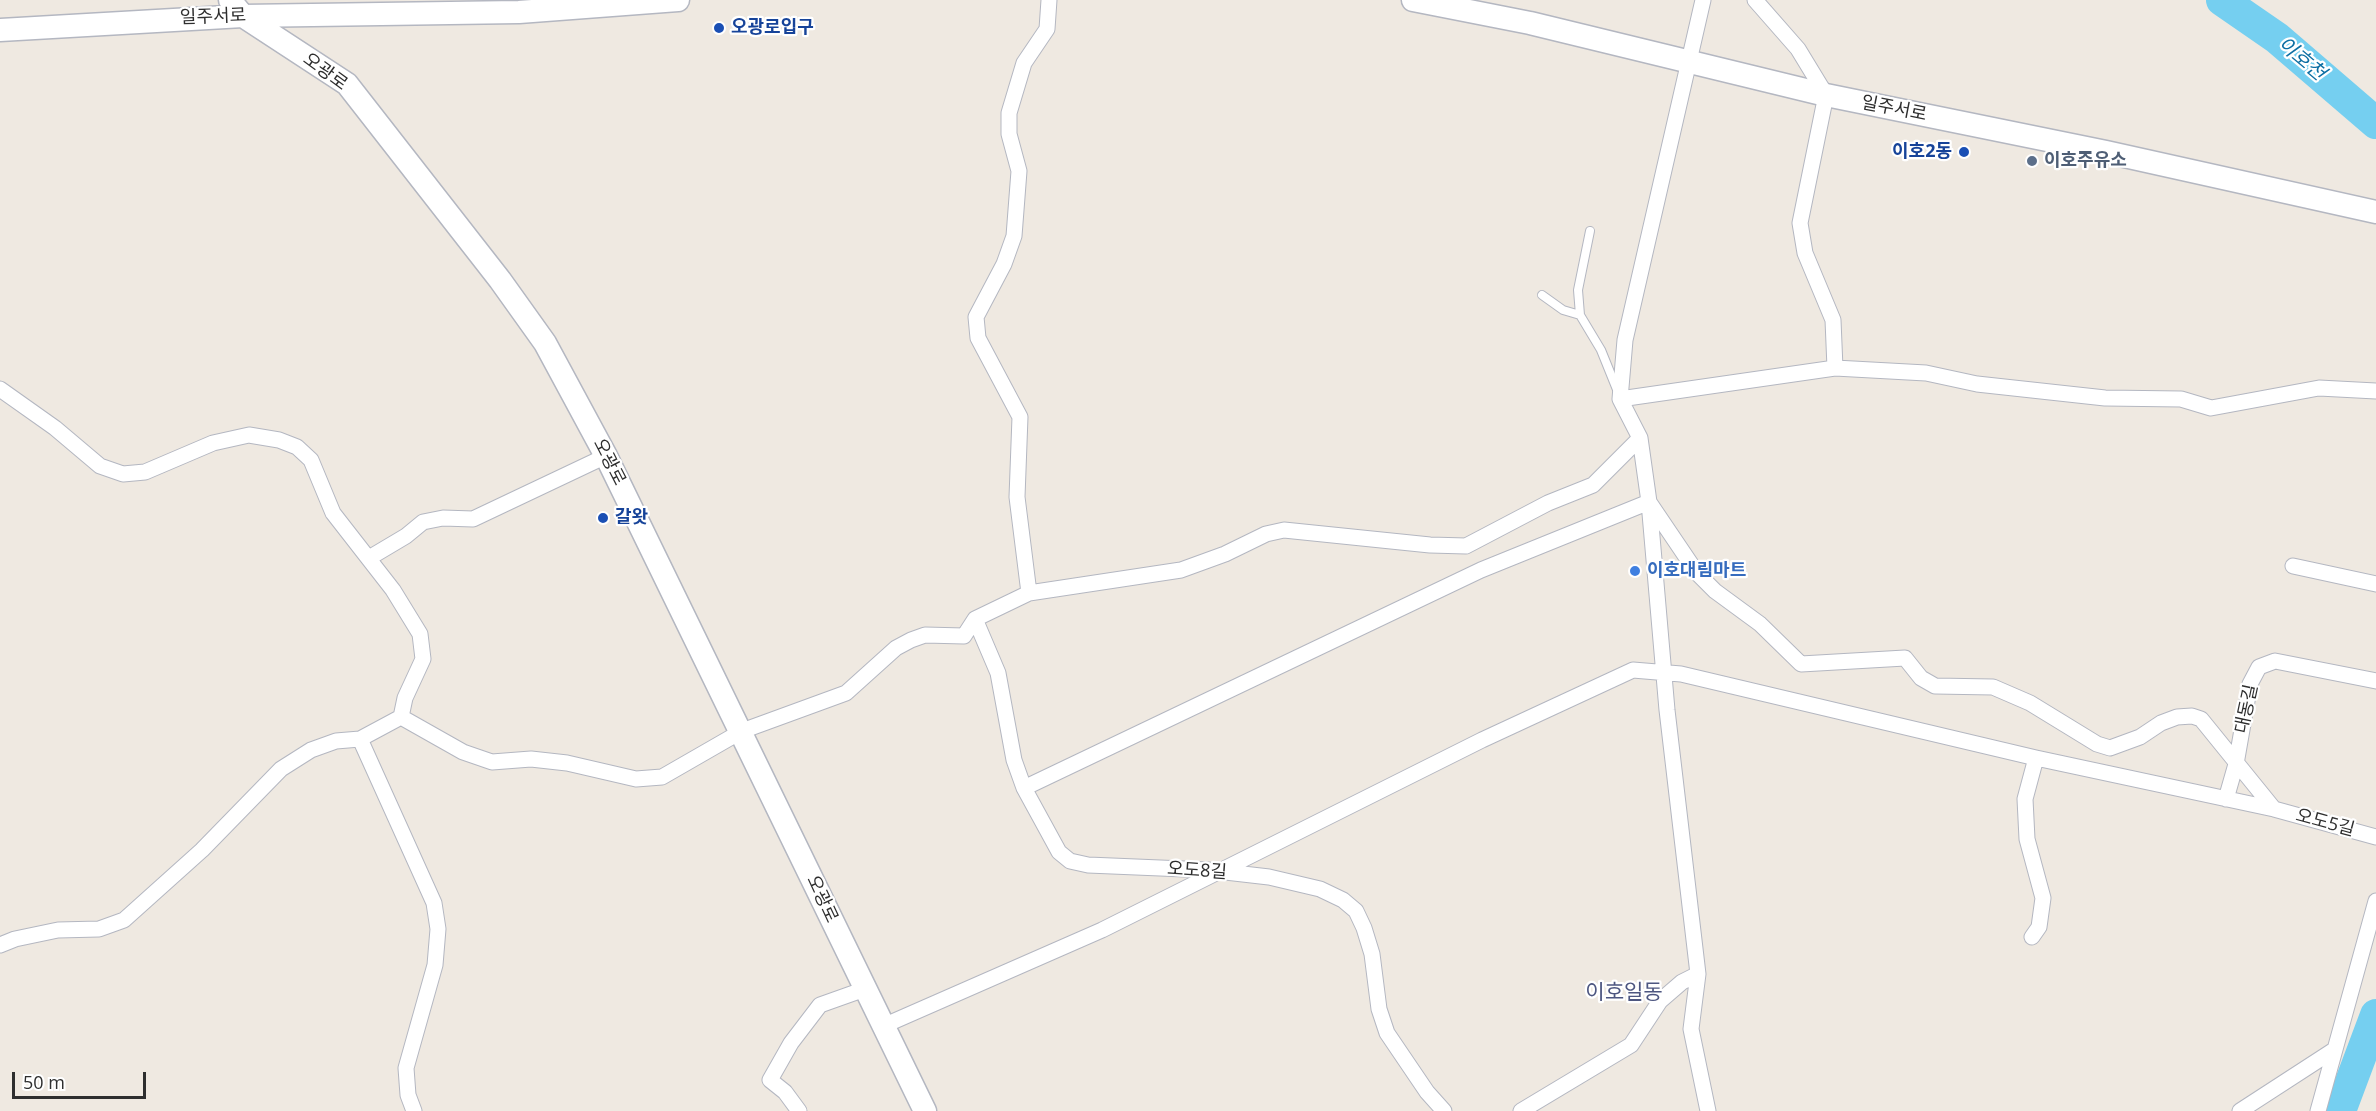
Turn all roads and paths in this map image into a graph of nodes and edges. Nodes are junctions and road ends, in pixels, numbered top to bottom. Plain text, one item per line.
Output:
1 (678, 0) edge
2 (1049, 0) edge
3 (1413, 0) edge
4 (1703, 0) edge
5 (1755, 0) edge
6 (238, 5) edge
7 (0, 30) edge
8 (1689, 62) junction
9 (1826, 95) junction
10 (2376, 212) edge
11 (1590, 231) dead end
12 (1542, 295) dead end
13 (1580, 315) junction
14 (1835, 368) junction
15 (0, 389) edge
16 (2376, 391) edge
17 (1620, 399) junction
18 (1640, 438) junction
19 (606, 456) junction
20 (1649, 502) junction
21 (369, 558) junction
22 (2293, 566) dead end
23 (2376, 584) edge
24 (1029, 593) junction
25 (975, 619) junction
26 (1664, 672) junction
27 (2376, 681) edge
28 (401, 717) junction
29 (742, 731) junction
30 (360, 739) junction
31 (2106, 746) junction
32 (2036, 758) junction
33 (2236, 764) junction
34 (2102, 772) junction
35 (1024, 788) junction
36 (2226, 799) junction
37 (2274, 809) junction
38 (2376, 837) edge
39 (1216, 871) junction
40 (2376, 901) edge
41 (2032, 937) dead end
42 (0, 945) edge
43 (1698, 974) junction
44 (865, 989) junction
45 (883, 1026) junction
46 (2334, 1050) junction
47 (414, 1111) edge
48 (799, 1111) edge
49 (925, 1111) edge
50 (1444, 1111) edge
51 (1521, 1111) edge
52 (1708, 1111) edge
53 (2240, 1111) edge
54 (2318, 1111) edge

1 - 6 main road, 일주서로
2 - 24 street
3 - 8 main road, 일주서로
4 - 8 street
5 - 9 street
6 - 7 main road, 일주서로
6 - 19 main road, 오광로
8 - 9 main road, 일주서로
8 - 17 street
9 - 10 main road, 일주서로
9 - 14 street
11 - 13 lane
12 - 13 lane
13 - 17 lane
14 - 16 street
14 - 17 street
15 - 21 street
17 - 18 street
18 - 20 street
18 - 24 street
19 - 21 street
19 - 29 main road, 오광로
20 - 26 street
20 - 31 street
20 - 35 street
21 - 28 street
22 - 23 street
24 - 25 street
25 - 29 street
25 - 35 street, 오도8길
26 - 32 street, 오도5길
26 - 39 street, 오도5길
26 - 43 street
27 - 33 street, 대동길
28 - 29 street
28 - 30 street
29 - 44 main road, 오광로
30 - 42 street
30 - 47 street
31 - 33 street
31 - 34 street
32 - 34 street, 오도5길
32 - 41 street
33 - 36 street, 대동길
33 - 37 street
34 - 36 street, 오도5길
35 - 39 street, 오도8길
36 - 37 street, 오도5길
37 - 38 street, 오도5길
39 - 45 street, 오도5길
39 - 50 street, 오도8길
40 - 46 street
43 - 51 street
43 - 52 street
44 - 45 main road, 오광로
44 - 48 street
45 - 49 main road, 오광로
46 - 53 street
46 - 54 street

